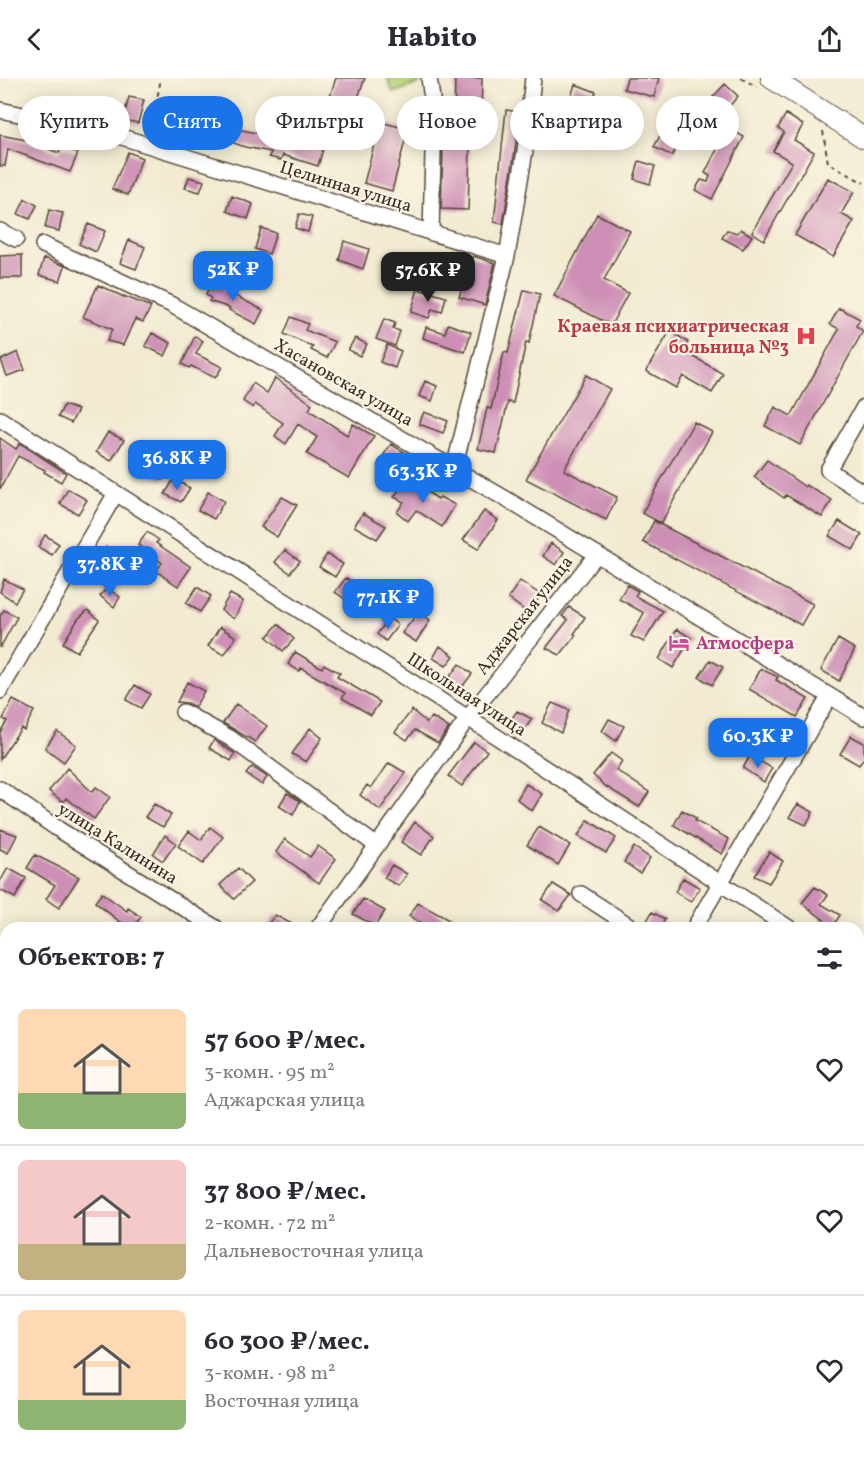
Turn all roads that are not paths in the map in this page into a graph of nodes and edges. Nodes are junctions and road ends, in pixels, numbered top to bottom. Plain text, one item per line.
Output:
1 (429, 78) edge
2 (533, 78) edge
3 (766, 84) edge
4 (0, 110) edge
5 (864, 138) edge
6 (0, 231) edge
7 (431, 232) junction
8 (16, 239) dead end
9 (43, 245) dead end
10 (507, 256) junction
11 (864, 407) edge
12 (0, 419) edge
13 (454, 468) junction
14 (116, 493) junction
15 (864, 493) edge
16 (597, 554) junction
17 (0, 691) edge
18 (829, 697) junction
19 (183, 712) dead end
20 (864, 717) edge
21 (468, 718) junction
22 (0, 789) edge
23 (377, 846) junction
24 (721, 884) junction
25 (581, 894) dead end
26 (206, 922) edge
27 (322, 922) edge
28 (624, 922) edge
29 (698, 922) edge
30 (780, 922) edge

1 - 7 street
2 - 10 street
3 - 5 main road
4 - 7 street, Целинная улица
6 - 8 street
7 - 10 street, Целинная улица
9 - 13 street, Хасановская улица
10 - 13 street
11 - 15 street
12 - 14 street, Школьная улица
13 - 16 street, Хасановская улица
14 - 17 street
14 - 21 street, Школьная улица
16 - 18 street, Хасановская улица
16 - 21 street, Аджарская улица
18 - 20 street, Хасановская улица
18 - 24 street
19 - 23 street
21 - 23 street, Аджарская улица
21 - 24 street, Школьная улица
22 - 26 street, улица Калинина
23 - 27 street, Аджарская улица
24 - 29 street
24 - 30 street, Школьная улица
25 - 28 street

